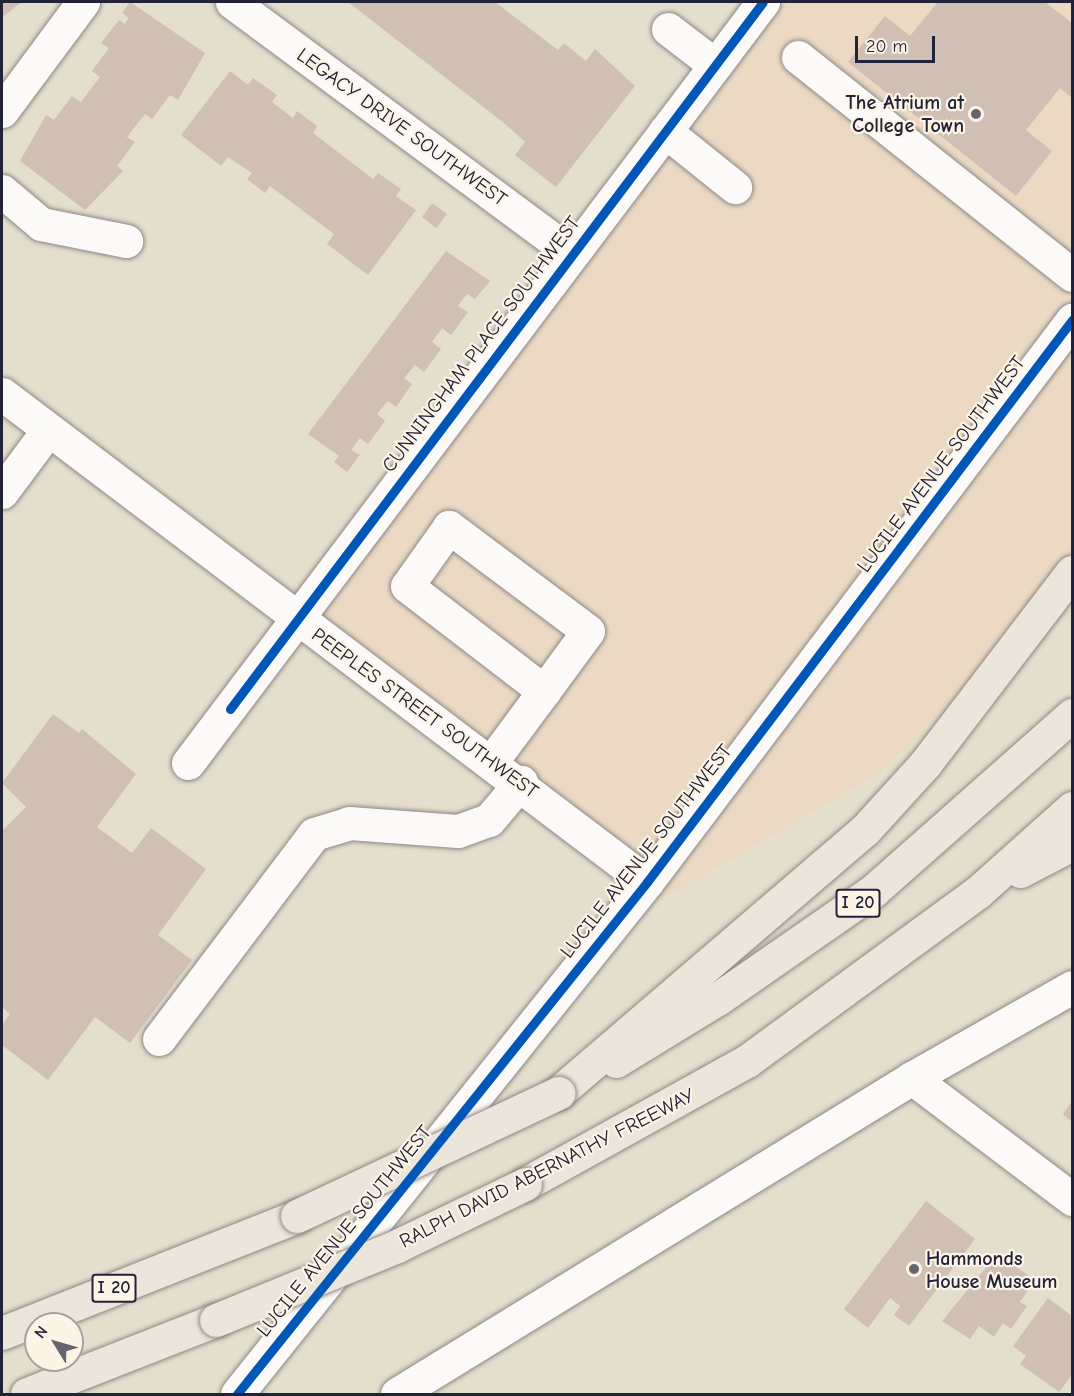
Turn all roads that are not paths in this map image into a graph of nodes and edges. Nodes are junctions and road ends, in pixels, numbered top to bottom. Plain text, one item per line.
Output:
1 (83, 2) edge
2 (232, 2) edge
3 (763, 2) edge
4 (668, 29) dead end
5 (798, 57) dead end
6 (715, 65) junction
7 (2, 111) edge
8 (665, 131) junction
9 (735, 187) dead end
10 (2, 191) edge
11 (126, 241) dead end
12 (572, 254) junction
13 (1072, 274) edge
14 (1072, 320) edge
15 (2, 394) edge
16 (48, 430) junction
17 (2, 492) edge
18 (1072, 572) edge
19 (296, 618) junction
20 (544, 692) junction
21 (1072, 715) edge
22 (492, 761) junction
23 (188, 763) dead end
24 (521, 782) junction
25 (1072, 808) edge
26 (1072, 844) edge
27 (647, 882) junction
28 (978, 892) junction
29 (1072, 987) edge
30 (159, 1039) dead end
31 (912, 1078) junction
32 (558, 1093) junction
33 (1072, 1199) edge
34 (2, 1333) edge
35 (277, 1344) junction
36 (27, 1395) edge
37 (237, 1395) edge
38 (260, 1395) edge
39 (397, 1395) edge

1 - 7 street
2 - 12 street, LEGACY DRIVE SOUTHWEST
3 - 6 street, CUNNINGHAM PLACE SOUTHWEST
4 - 6 street
5 - 13 street
6 - 8 street, CUNNINGHAM PLACE SOUTHWEST
8 - 9 street
8 - 12 street, CUNNINGHAM PLACE SOUTHWEST
10 - 11 street
12 - 19 street, CUNNINGHAM PLACE SOUTHWEST
14 - 27 street, LUCILE AVENUE SOUTHWEST
15 - 16 street, PEEPLES STREET SOUTHWEST
16 - 17 street
16 - 19 street, PEEPLES STREET SOUTHWEST
18 - 32 highway
19 - 22 street, PEEPLES STREET SOUTHWEST
19 - 23 street, CUNNINGHAM PLACE SOUTHWEST
20 - 20 street
20 - 22 street
21 - 32 highway, I 20
22 - 24 street, PEEPLES STREET SOUTHWEST
24 - 27 street, PEEPLES STREET SOUTHWEST
24 - 30 street
25 - 28 highway, RALPH DAVID ABERNATHY FREEWAY
26 - 28 highway
27 - 35 street, LUCILE AVENUE SOUTHWEST
28 - 36 highway, RALPH DAVID ABERNATHY FREEWAY, bridge
29 - 31 street
31 - 33 street
31 - 39 street
32 - 34 highway, I 20, bridge
35 - 37 street, LUCILE AVENUE SOUTHWEST
35 - 38 street

